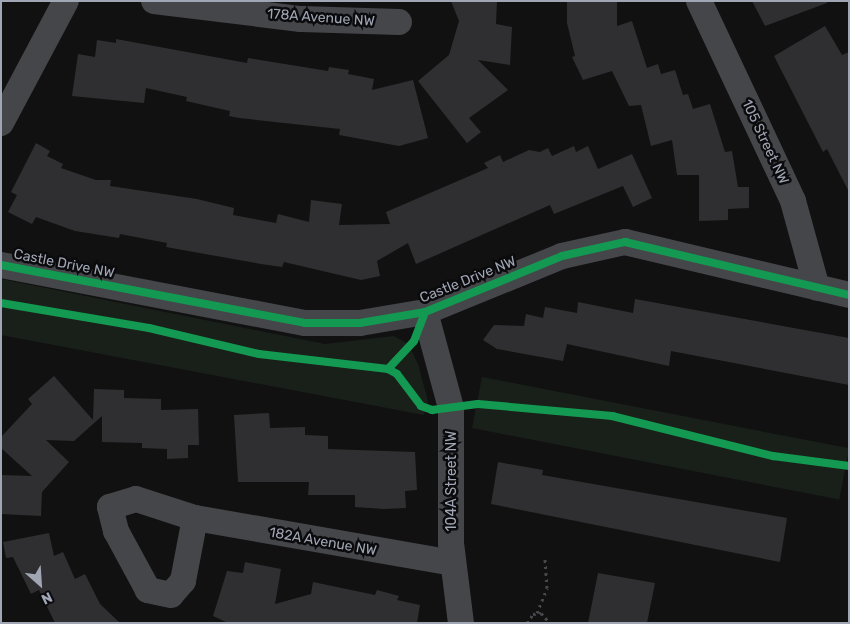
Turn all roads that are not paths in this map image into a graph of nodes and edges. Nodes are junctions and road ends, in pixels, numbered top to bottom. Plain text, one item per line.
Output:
1 (66, 1) edge
2 (154, 1) edge
3 (699, 1) edge
4 (399, 22) dead end
5 (1, 123) edge
6 (1, 265) edge
7 (817, 288) junction
8 (849, 296) edge
9 (425, 312) junction
10 (195, 518) dead end
11 (453, 563) junction
12 (461, 623) edge

1 - 5 street
2 - 4 street, 178A Avenue NW
3 - 7 street, 105 Street NW
6 - 9 street, Castle Drive NW
7 - 8 street, Castle Drive NW
7 - 9 street, Castle Drive NW
9 - 11 street, 104A Street NW
10 - 11 street, 182A Avenue NW
11 - 12 street, 104A Street NW

